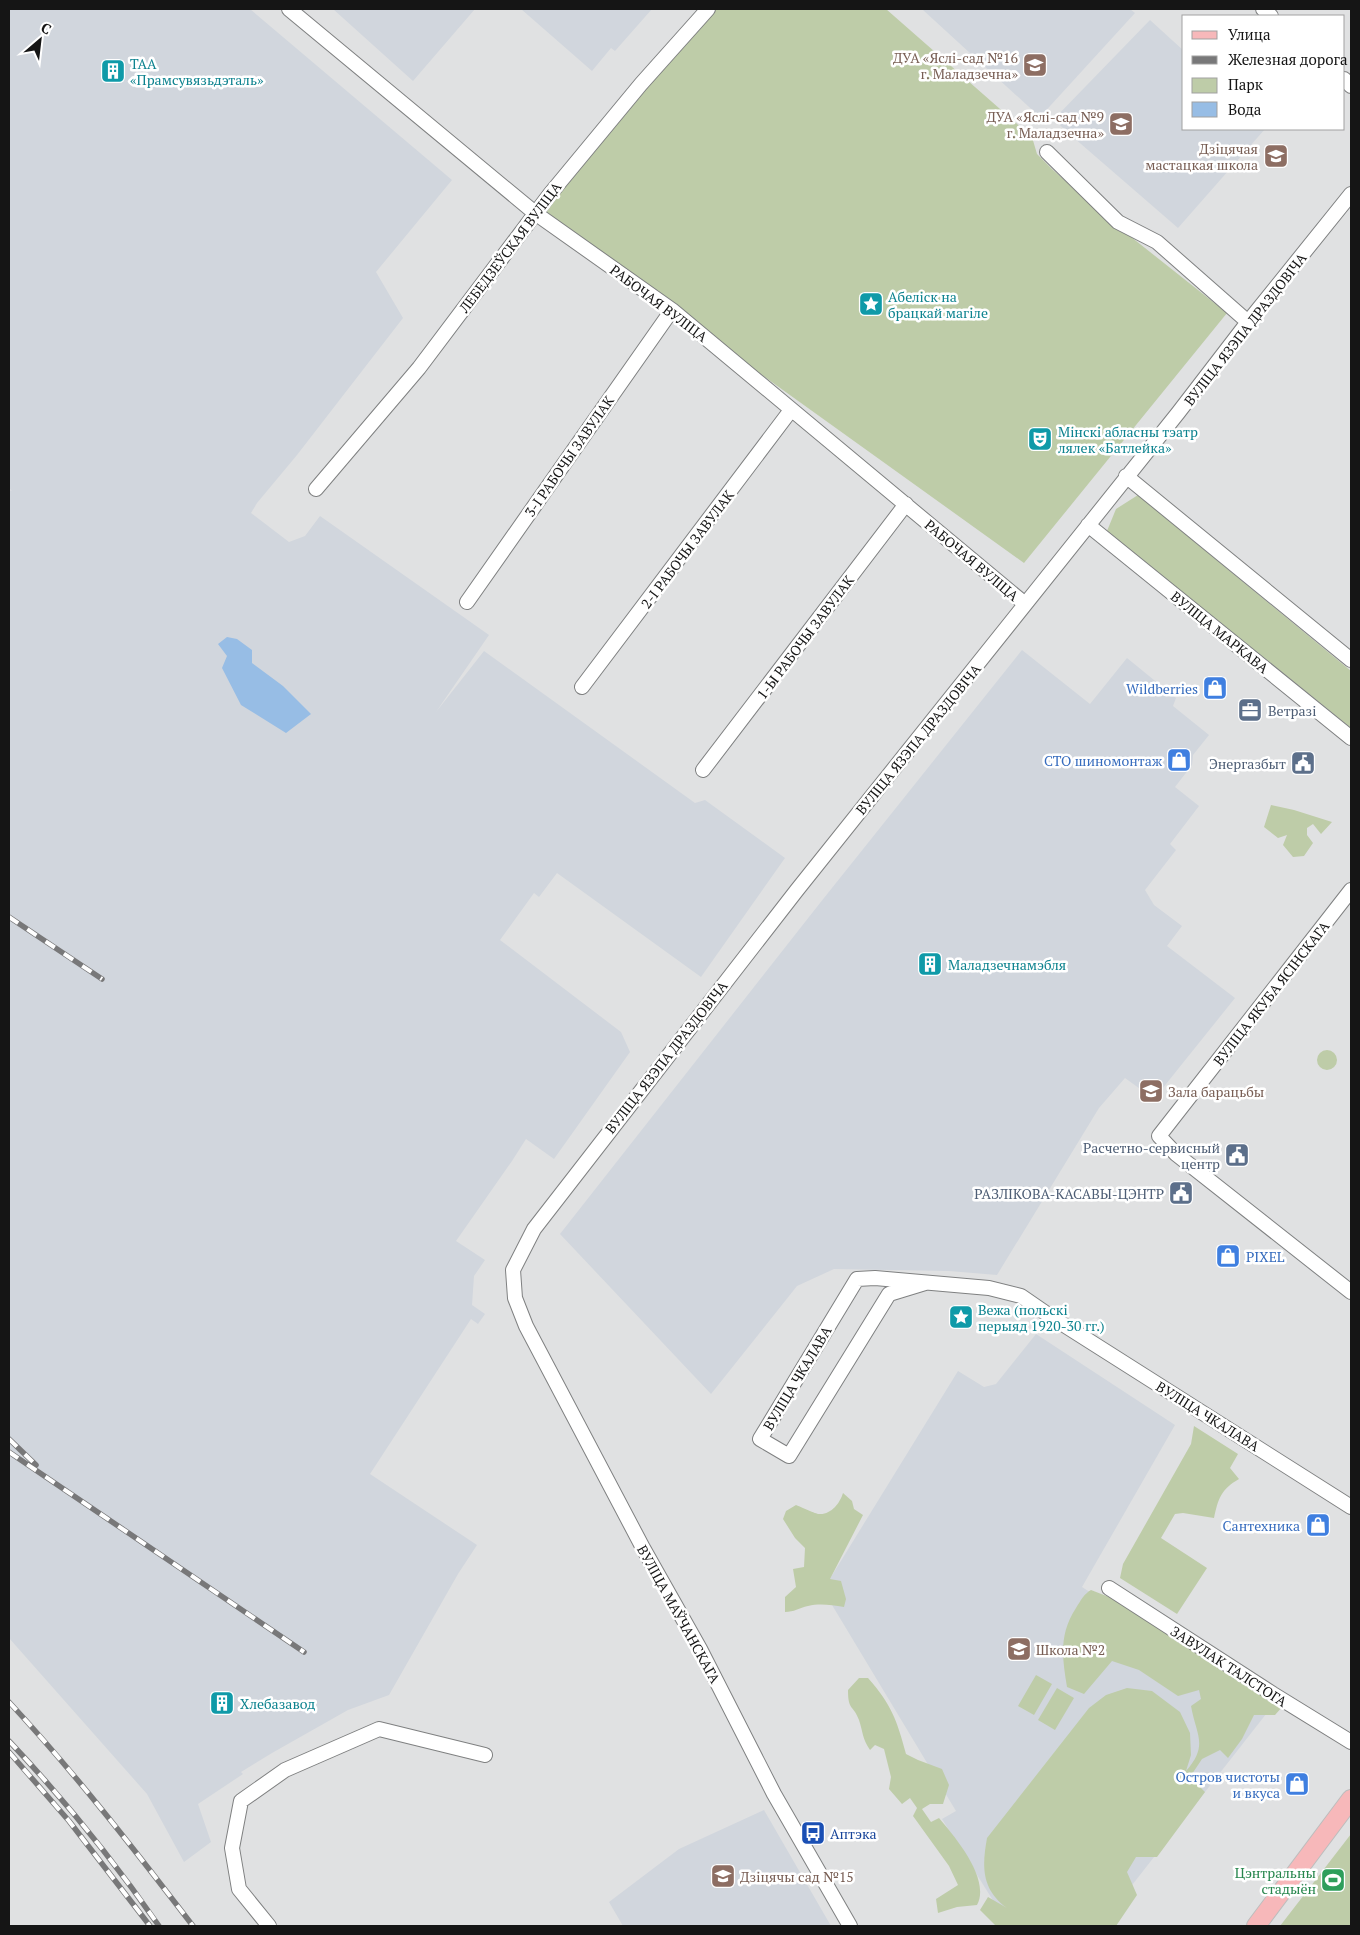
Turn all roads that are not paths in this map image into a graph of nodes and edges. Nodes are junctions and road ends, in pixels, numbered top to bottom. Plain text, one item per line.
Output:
1 (288, 9) edge
2 (708, 9) edge
3 (1047, 152) dead end
4 (1351, 194) edge
5 (536, 213) junction
6 (672, 310) junction
7 (1248, 322) junction
8 (792, 410) junction
9 (1126, 476) junction
10 (316, 489) dead end
11 (906, 504) junction
12 (1088, 525) junction
13 (466, 602) dead end
14 (1025, 604) junction
15 (1351, 660) edge
16 (582, 687) dead end
17 (1351, 738) edge
18 (704, 770) dead end
19 (1351, 890) edge
20 (925, 1283) junction
21 (1351, 1292) edge
22 (515, 1298) joint
23 (1351, 1507) edge
24 (1109, 1588) dead end
25 (1351, 1742) edge
26 (485, 1755) dead end
27 (1351, 1799) edge
28 (269, 1926) edge
29 (850, 1926) edge
30 (1256, 1926) edge

1 - 5 street, РАБОЧАЯ ВУЛІЦА
2 - 5 street, ЛЕБЕДЗЕЎСКАЯ ВУЛІЦА
3 - 7 street
4 - 7 street, ВУЛІЦА ЯЗЭПА ДРАЗДОВІЧА
5 - 6 street, РАБОЧАЯ ВУЛІЦА
5 - 10 street, ЛЕБЕДЗЕЎСКАЯ ВУЛІЦА
6 - 8 street, РАБОЧАЯ ВУЛІЦА
6 - 13 street, 3-І РАБОЧЫ ЗАВУЛАК
7 - 9 street, ВУЛІЦА ЯЗЭПА ДРАЗДОВІЧА
8 - 11 street, РАБОЧАЯ ВУЛІЦА
8 - 16 street, 2-І РАБОЧЫ ЗАВУЛАК
9 - 12 street, ВУЛІЦА ЯЗЭПА ДРАЗДОВІЧА
9 - 15 street
11 - 14 street, РАБОЧАЯ ВУЛІЦА
11 - 18 street, 1-Ы РАБОЧЫ ЗАВУЛАК
12 - 14 street, ВУЛІЦА ЯЗЭПА ДРАЗДОВІЧА
12 - 17 street, ВУЛІЦА МАРКАВА
14 - 22 street, ВУЛІЦА ЯЗЭПА ДРАЗДОВІЧА
19 - 21 street, ВУЛІЦА ЯКУБА ЯСІНСКАГА
20 - 20 street, ВУЛІЦА ЧКАЛАВА
20 - 23 street, ВУЛІЦА ЧКАЛАВА
22 - 29 street, ВУЛІЦА МАЎЧАНСКАГА
24 - 25 street, ЗАВУЛАК ТАЛСТОГА
26 - 28 street
27 - 30 main road

